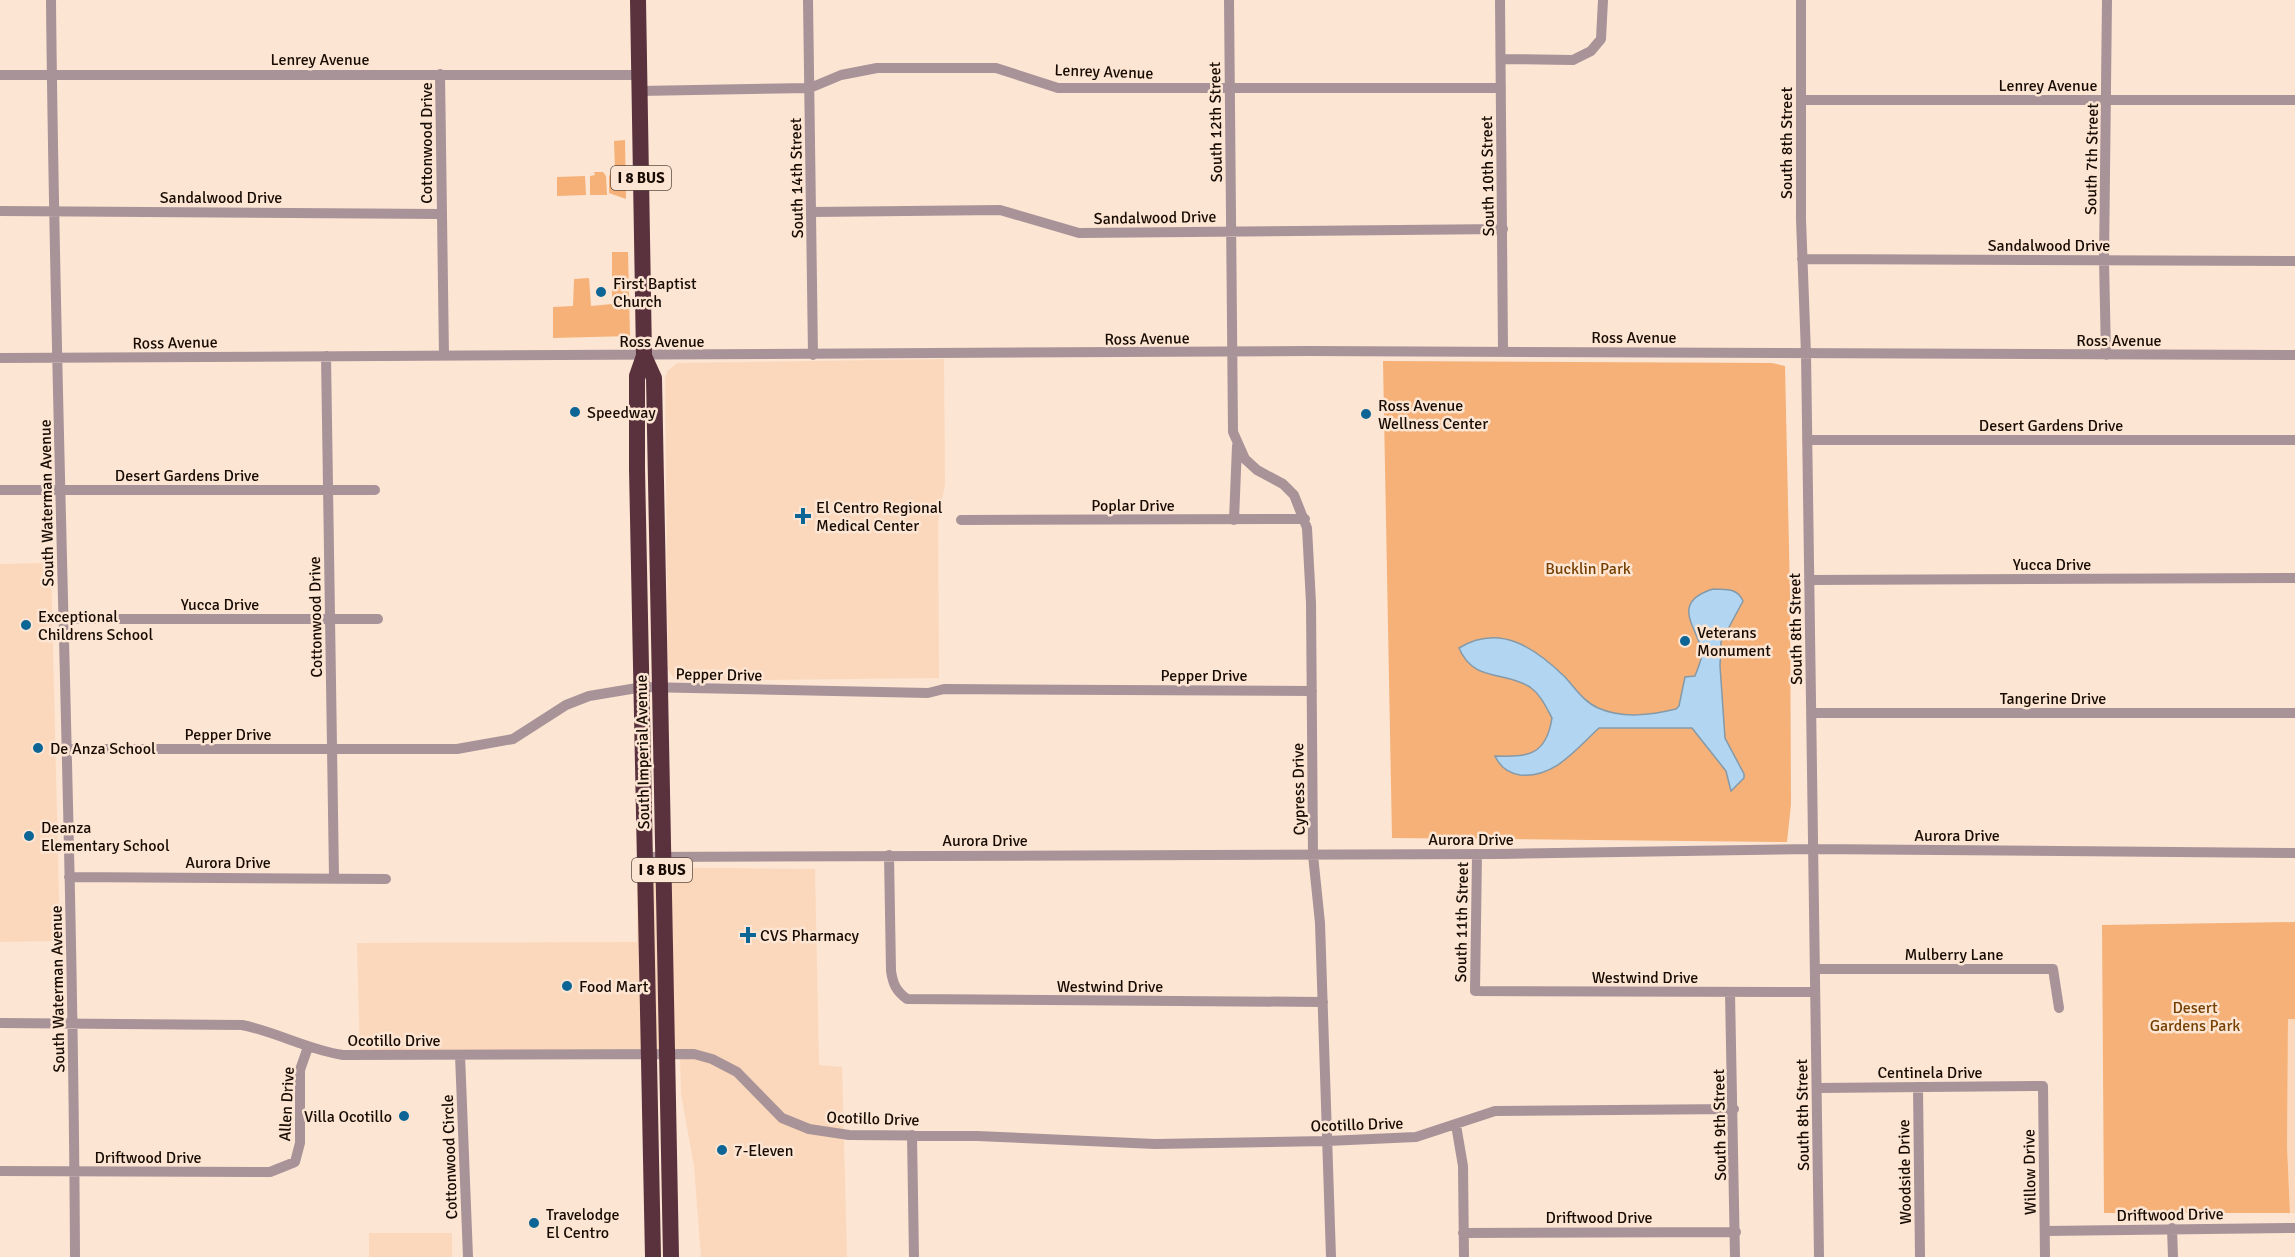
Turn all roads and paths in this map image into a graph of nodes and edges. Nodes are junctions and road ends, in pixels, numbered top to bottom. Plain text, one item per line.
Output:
1 (51, 0) edge
2 (638, 0) edge
3 (808, 0) edge
4 (1229, 0) edge
5 (1500, 0) edge
6 (1603, 0) edge
7 (1801, 0) edge
8 (2107, 0) edge
9 (1501, 59) junction
10 (440, 74) junction
11 (0, 75) edge
12 (52, 75) junction
13 (639, 83) junction
14 (810, 88) junction
15 (1230, 88) junction
16 (1501, 88) junction
17 (1801, 100) junction
18 (2106, 100) junction
19 (2295, 100) edge
20 (0, 211) edge
21 (56, 211) junction
22 (812, 212) junction
23 (441, 214) junction
24 (1503, 229) junction
25 (1231, 230) junction
26 (1802, 259) junction
27 (2104, 260) junction
28 (2295, 261) edge
29 (1232, 351) junction
30 (1503, 351) junction
31 (1806, 354) junction
32 (813, 355) junction
33 (2106, 355) junction
34 (2295, 355) edge
35 (326, 356) junction
36 (444, 356) junction
37 (644, 356) junction
38 (0, 358) edge
39 (59, 358) junction
40 (1807, 440) junction
41 (2295, 440) edge
42 (1237, 446) junction
43 (327, 489) junction
44 (0, 490) edge
45 (61, 490) junction
46 (375, 490) dead end
47 (1305, 519) junction
48 (962, 520) dead end
49 (1234, 520) junction
50 (658, 522) junction
51 (638, 523) junction
52 (2295, 578) edge
53 (1809, 580) junction
54 (63, 619) junction
55 (331, 619) junction
56 (378, 619) dead end
57 (651, 687) junction
58 (1312, 691) junction
59 (1811, 713) junction
60 (2295, 713) edge
61 (66, 749) junction
62 (331, 749) junction
63 (1812, 849) junction
64 (2295, 853) edge
65 (1477, 854) junction
66 (889, 855) junction
67 (1313, 855) junction
68 (654, 857) junction
69 (69, 877) junction
70 (334, 877) junction
71 (386, 879) dead end
72 (1815, 969) junction
73 (1475, 991) joint
74 (1730, 992) junction
75 (1815, 993) junction
76 (1323, 1002) junction
77 (2059, 1008) dead end
78 (0, 1023) edge
79 (74, 1024) junction
80 (308, 1047) junction
81 (658, 1054) junction
82 (460, 1055) junction
83 (2043, 1086) joint
84 (1918, 1087) junction
85 (1817, 1088) junction
86 (1734, 1109) junction
87 (1456, 1125) junction
88 (912, 1135) junction
89 (1327, 1141) junction
90 (295, 1162) joint
91 (0, 1171) edge
92 (75, 1172) junction
93 (2172, 1228) junction
94 (2295, 1228) edge
95 (2045, 1231) junction
96 (1736, 1232) junction
97 (1463, 1233) junction
98 (75, 1257) edge
99 (468, 1257) edge
100 (652, 1257) edge
101 (671, 1257) edge
102 (914, 1257) edge
103 (1331, 1257) edge
104 (1464, 1257) edge
105 (1735, 1257) edge
106 (1819, 1257) edge
107 (1920, 1257) edge
108 (2045, 1257) edge
109 (2173, 1257) edge

1 - 12 street, South Waterman Avenue
2 - 13 highway, South Imperial Avenue / I 8 BUS
3 - 14 street, South 14th Street
4 - 15 street, South 12th Street
5 - 9 street, South 10th Street
6 - 9 street
7 - 17 street, South 8th Street
8 - 18 street, South 7th Street
9 - 16 street, South 10th Street
10 - 12 street, Lenrey Avenue
10 - 13 street, Lenrey Avenue
10 - 23 street, Cottonwood Drive
11 - 12 street, Lenrey Avenue
12 - 21 street, South Waterman Avenue
13 - 14 street, Lenrey Avenue
13 - 37 highway, South Imperial Avenue / I 8 BUS
14 - 15 street, Lenrey Avenue
14 - 22 street, South 14th Street
15 - 16 street, Lenrey Avenue
15 - 25 street, South 12th Street
16 - 24 street, South 10th Street
17 - 18 street, Lenrey Avenue
17 - 26 street, South 8th Street
18 - 19 street, Lenrey Avenue
18 - 27 street, South 7th Street
20 - 21 street, Sandalwood Drive
21 - 23 street, Sandalwood Drive
21 - 39 street, South Waterman Avenue
22 - 25 street, Sandalwood Drive
22 - 32 street, South 14th Street
23 - 36 street, Cottonwood Drive
24 - 25 street, Sandalwood Drive
24 - 30 street, South 10th Street
25 - 29 street, South 12th Street
26 - 27 street, Sandalwood Drive
26 - 31 street, South 8th Street
27 - 28 street, Sandalwood Drive
27 - 33 street, South 7th Street
29 - 30 street, Ross Avenue
29 - 32 street, Ross Avenue
29 - 42 street
30 - 31 street, Ross Avenue
31 - 33 street, Ross Avenue
31 - 40 street, South 8th Street
32 - 37 street, Ross Avenue
33 - 34 street, Ross Avenue
35 - 36 street, Ross Avenue
35 - 39 street, Ross Avenue
35 - 43 street, Cottonwood Drive
36 - 37 street, Ross Avenue
37 - 50 highway, South Imperial Avenue / I 8 BUS
37 - 51 highway, South Imperial Avenue / I 8 BUS
38 - 39 street, Ross Avenue
39 - 45 street, South Waterman Avenue
40 - 41 street, Desert Gardens Drive
40 - 53 street, South 8th Street
42 - 47 street, Cypress Drive
42 - 49 street
43 - 45 street, Desert Gardens Drive
43 - 46 street, Desert Gardens Drive
43 - 55 street, Cottonwood Drive
44 - 45 street, Desert Gardens Drive
45 - 54 street, South Waterman Avenue
47 - 49 street, Poplar Drive
47 - 58 street, Cypress Drive
48 - 49 street, Poplar Drive
50 - 51 highway
50 - 57 highway, South Imperial Avenue / I 8 BUS
51 - 57 highway, South Imperial Avenue / I 8 BUS
52 - 53 street, Yucca Drive
53 - 59 street, South 8th Street
54 - 55 street, Yucca Drive
54 - 61 street, South Waterman Avenue
55 - 56 street, Yucca Drive
55 - 62 street, Cottonwood Drive
57 - 58 street, Pepper Drive
57 - 62 street, Pepper Drive
57 - 68 highway, South Imperial Avenue / I 8 BUS
58 - 67 street, Cypress Drive
59 - 60 street, Tangerine Drive
59 - 63 street, South 8th Street
61 - 62 street, Pepper Drive
61 - 69 street, South Waterman Avenue
62 - 70 street, Cottonwood Drive
63 - 64 street, Aurora Drive
63 - 65 street, Aurora Drive
63 - 72 street, South 8th Street
65 - 67 street, Aurora Drive
65 - 73 street, South 11th Street
66 - 67 street, Aurora Drive
66 - 68 street, Aurora Drive
66 - 76 street, Westwind Drive
67 - 76 street, Cypress Drive
68 - 81 highway, South Imperial Avenue / I 8 BUS
69 - 70 street, Aurora Drive
69 - 79 street, South Waterman Avenue
70 - 71 street, Aurora Drive
72 - 75 street, South 8th Street
72 - 77 street, Mulberry Lane
73 - 74 street, Westwind Drive
74 - 75 street, Westwind Drive
74 - 86 street, South 9th Street
75 - 85 street, South 8th Street
76 - 89 street, Cypress Drive
78 - 79 street, Ocotillo Drive
79 - 80 street, Ocotillo Drive
79 - 92 street, South Waterman Avenue
80 - 82 street, Ocotillo Drive
80 - 90 street, Allen Drive
81 - 82 street, Ocotillo Drive
81 - 88 street, Ocotillo Drive
81 - 100 highway, South Imperial Avenue / I 8 BUS
81 - 101 highway, South Imperial Avenue / I 8 BUS
82 - 99 street, Cottonwood Circle
83 - 84 street, Centinela Drive
83 - 95 street, Willow Drive
84 - 85 street, Centinela Drive
84 - 107 street, Woodside Drive
85 - 106 street, South 8th Street
86 - 87 street, Ocotillo Drive
86 - 96 street, South 9th Street
87 - 89 street, Ocotillo Drive
87 - 97 street
88 - 89 street, Ocotillo Drive
88 - 102 street
89 - 103 street, Cypress Drive
90 - 92 street, Driftwood Drive
91 - 92 street, Driftwood Drive
92 - 98 street, South Waterman Avenue
93 - 94 street, Driftwood Drive
93 - 95 street, Driftwood Drive
93 - 109 street
95 - 108 street, Willow Drive
96 - 97 street, Driftwood Drive
96 - 105 street, South 9th Street
97 - 104 street

